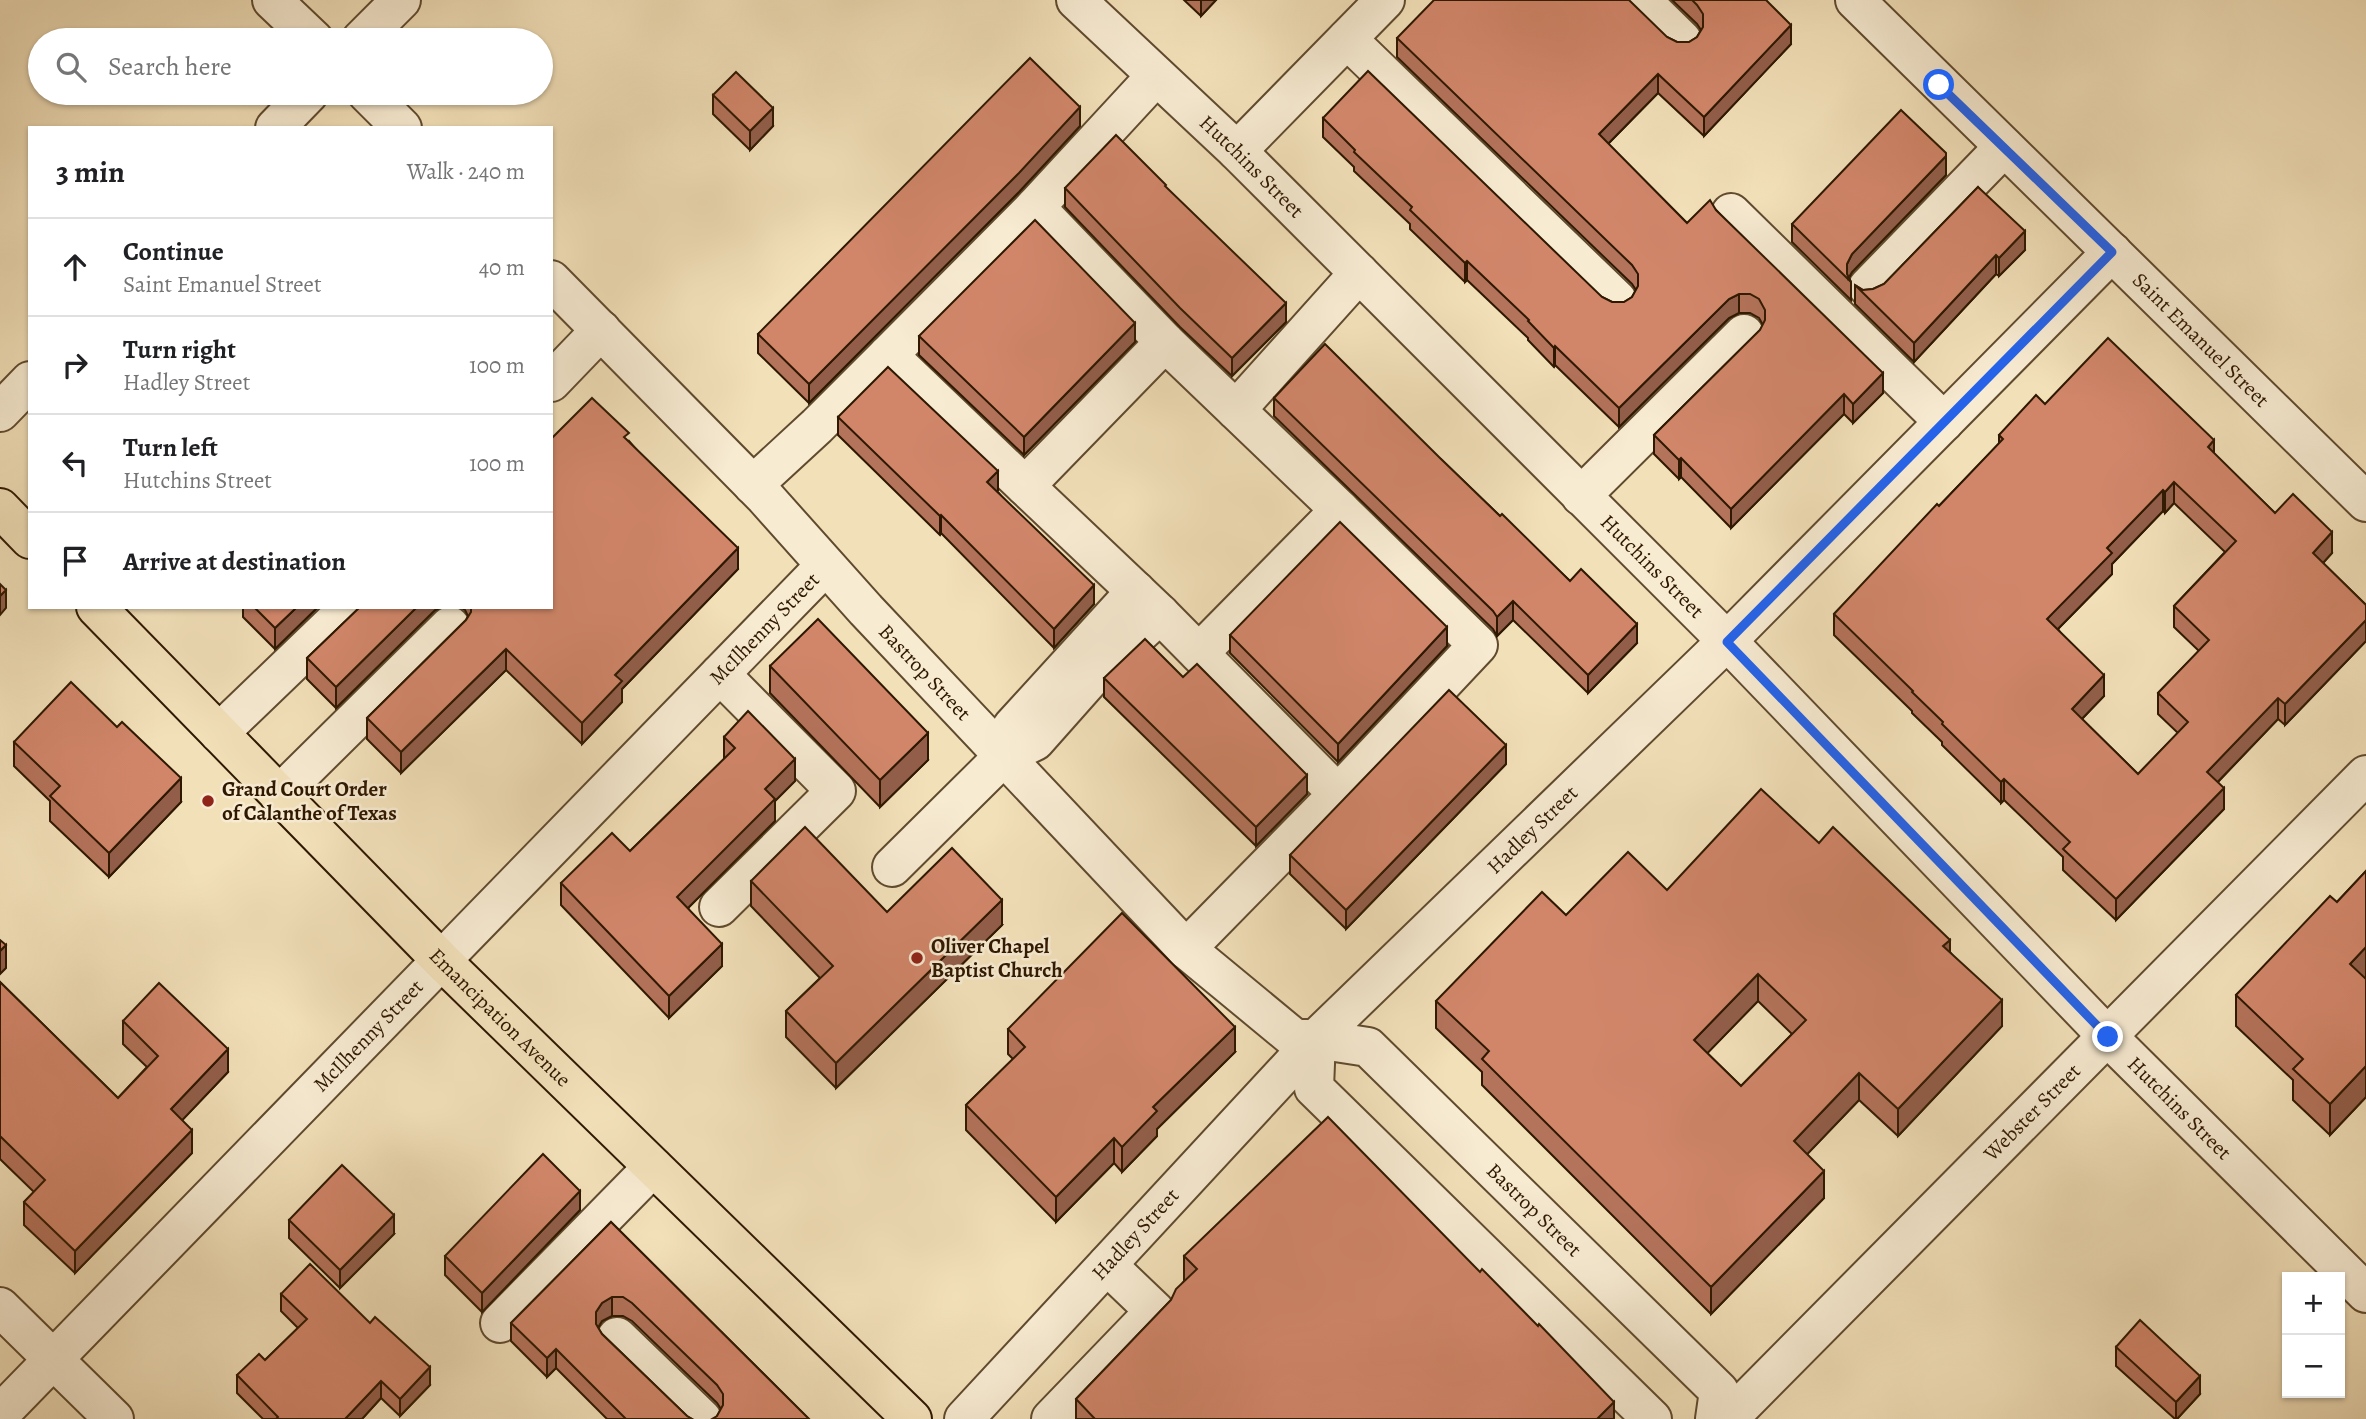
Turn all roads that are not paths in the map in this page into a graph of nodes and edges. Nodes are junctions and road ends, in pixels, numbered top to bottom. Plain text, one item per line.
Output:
1 (272, 0) edge
2 (401, 0) edge
3 (1076, 0) edge
4 (1385, 0) edge
5 (1641, 0) edge
6 (1855, 0) edge
7 (301, 28) edge
8 (373, 28) edge
9 (1347, 39) junction
10 (1682, 40) edge
11 (1156, 76) junction
12 (297, 105) edge
13 (380, 105) edge
14 (277, 126) edge
15 (400, 126) edge
16 (2004, 147) junction
17 (1237, 151) junction
18 (1035, 207) junction
19 (1731, 213) dead end
20 (2112, 252) junction
21 (1359, 274) junction
22 (553, 282) edge
23 (1868, 287) edge
24 (1617, 300) edge
25 (601, 330) junction
26 (1744, 334) dead end
27 (1165, 342) junction
28 (887, 355) junction
29 (553, 380) edge
30 (28, 383) edge
31 (1236, 410) junction
32 (0, 412) edge
33 (1944, 422) junction
34 (753, 485) junction
35 (1025, 486) junction
36 (1581, 496) junction
37 (2366, 502) edge
38 (0, 508) edge
39 (1340, 510) junction
40 (28, 537) edge
41 (825, 566) junction
42 (1148, 603) junction
43 (98, 609) edge
44 (348, 609) edge
45 (450, 626) dead end
46 (1727, 642) junction
47 (1199, 653) junction
48 (720, 674) junction
49 (219, 733) junction
50 (1004, 757) junction
51 (2366, 775) edge
52 (1338, 793) junction
53 (279, 795) junction
54 (892, 867) dead end
55 (719, 907) dead end
56 (1186, 949) junction
57 (441, 960) junction
58 (2108, 1037) junction
59 (1316, 1039) junction
60 (653, 1167) junction
61 (1107, 1265) junction
62 (2366, 1293) edge
63 (0, 1307) edge
64 (500, 1323) dead end
65 (617, 1337) dead end
66 (52, 1360) junction
67 (0, 1414) edge
68 (114, 1419) edge
69 (702, 1419) edge
70 (912, 1419) edge
71 (964, 1419) edge
72 (1051, 1419) edge
73 (1651, 1419) edge
74 (1715, 1419) edge
75 (1728, 1419) edge

1 - 7 street
2 - 8 street
3 - 11 street, Hutchins Street
4 - 9 street
5 - 10 street
6 - 16 street, Saint Emanuel Street
9 - 17 street
9 - 24 street
11 - 17 street, Hutchins Street
11 - 18 street
12 - 14 street
13 - 15 street
16 - 20 street, Saint Emanuel Street
16 - 23 street
17 - 21 street, Hutchins Street
18 - 27 street
18 - 28 street
19 - 33 street
20 - 33 street, Hadley Street
20 - 37 street, Saint Emanuel Street
21 - 31 street
21 - 36 street, Hutchins Street
22 - 25 street, Bastrop Street
25 - 29 street
25 - 34 street, Bastrop Street
26 - 36 street
27 - 31 street
27 - 35 street
28 - 34 street
28 - 35 street
30 - 32 street
31 - 39 street
33 - 46 street, Hadley Street
34 - 41 street, Bastrop Street
35 - 42 street
36 - 46 street, Hutchins Street
38 - 40 main road
39 - 47 street
39 - 52 street
41 - 48 street, McIlhenny Street
41 - 50 street, Bastrop Street
42 - 47 street
42 - 50 street
43 - 49 main road, Emancipation Avenue
44 - 49 street
45 - 53 street
46 - 58 street, Hutchins Street
46 - 59 street, Hadley Street
47 - 52 street
48 - 55 street
48 - 57 street, McIlhenny Street
49 - 53 main road, Emancipation Avenue
50 - 54 street
50 - 56 street, Bastrop Street
51 - 58 street, Webster Street
52 - 56 street
53 - 57 main road, Emancipation Avenue
56 - 59 street, Bastrop Street
57 - 60 main road, Emancipation Avenue
57 - 66 street, McIlhenny Street
58 - 62 street, Hutchins Street
58 - 75 street, Webster Street
59 - 61 street, Hadley Street
59 - 73 street
59 - 74 street, Bastrop Street
60 - 64 street
60 - 70 main road, Emancipation Avenue
61 - 71 street, Hadley Street
61 - 72 street
63 - 66 street
65 - 69 street
66 - 67 street, McIlhenny Street
66 - 68 street

